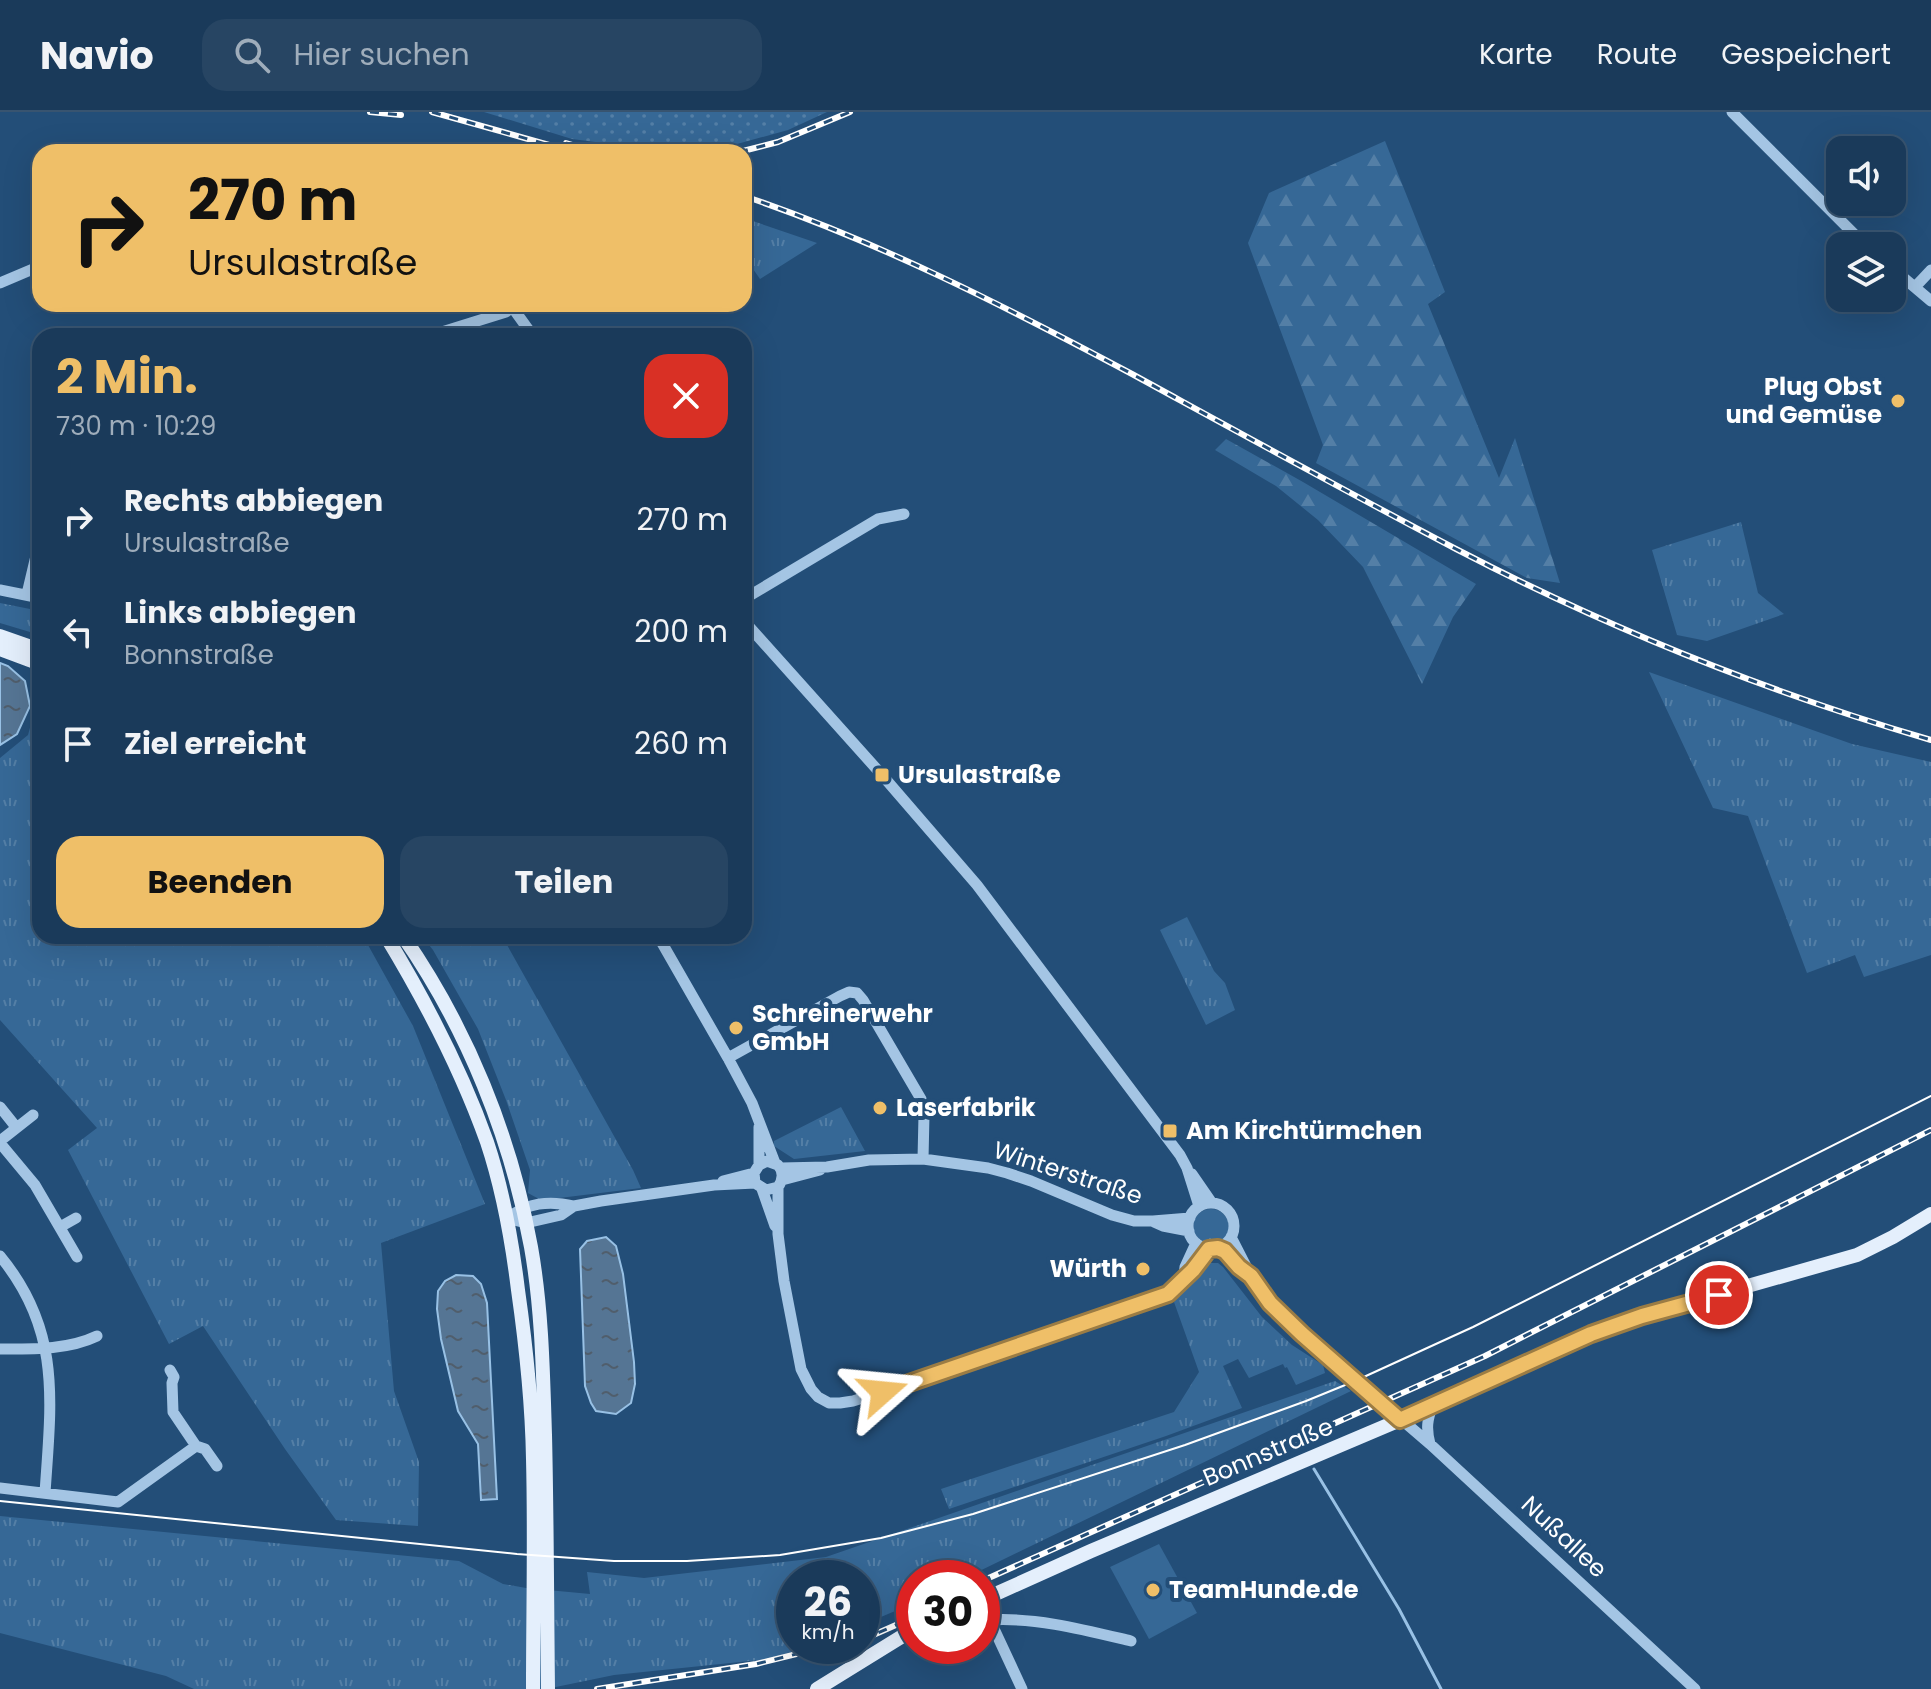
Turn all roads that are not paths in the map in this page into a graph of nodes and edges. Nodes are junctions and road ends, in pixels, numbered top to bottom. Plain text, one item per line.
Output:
1 (1732, 112) edge
2 (1852, 232) edge
3 (32, 269) edge
4 (1931, 270) edge
5 (1906, 280) edge
6 (0, 283) edge
7 (1915, 287) junction
8 (1931, 301) edge
9 (506, 312) edge
10 (455, 328) edge
11 (904, 514) dead end
12 (32, 573) edge
13 (0, 590) edge
14 (27, 594) junction
15 (752, 594) edge
16 (32, 596) edge
17 (752, 630) edge
18 (0, 636) edge
19 (32, 647) edge
20 (0, 649) edge
21 (32, 661) edge
22 (391, 944) edge
23 (408, 944) edge
24 (663, 944) edge
25 (728, 1058) junction
26 (0, 1107) edge
27 (33, 1115) dead end
28 (759, 1122) junction
29 (16, 1127) junction
30 (0, 1142) edge
31 (923, 1159) junction
32 (779, 1175) junction
33 (758, 1178) junction
34 (1206, 1205) junction
35 (574, 1206) junction
36 (523, 1207) junction
37 (1931, 1214) edge
38 (76, 1218) dead end
39 (507, 1218) junction
40 (1190, 1218) junction
41 (1153, 1221) junction
42 (526, 1223) junction
43 (60, 1227) junction
44 (1189, 1231) junction
45 (778, 1234) junction
46 (1231, 1237) junction
47 (1196, 1243) junction
48 (1214, 1248) junction
49 (0, 1256) edge
50 (77, 1257) dead end
51 (1251, 1276) junction
52 (1184, 1277) junction
53 (97, 1336) dead end
54 (45, 1347) junction
55 (0, 1349) edge
56 (170, 1370) dead end
57 (1433, 1405) junction
58 (1400, 1420) junction
59 (1430, 1444) junction
60 (196, 1446) junction
61 (217, 1466) dead end
62 (0, 1488) edge
63 (45, 1493) junction
64 (1000, 1594) edge
65 (1000, 1620) edge
66 (896, 1640) edge
67 (1131, 1641) dead end
68 (1000, 1643) edge
69 (533, 1689) edge
70 (548, 1689) edge
71 (817, 1689) edge
72 (1022, 1689) edge
73 (1695, 1689) edge

1 - 2 street
3 - 6 street
4 - 7 street
5 - 7 street
7 - 8 street
9 - 10 street
11 - 15 street
12 - 14 street
13 - 14 street
14 - 16 street
17 - 34 street
18 - 19 main road
20 - 21 main road
22 - 39 main road
23 - 36 main road
24 - 25 street
25 - 28 street
25 - 31 street
26 - 29 street
27 - 29 street
28 - 32 street
28 - 33 street
29 - 30 street
30 - 43 street
31 - 32 street, Winterstraße
31 - 41 street, Winterstraße
32 - 33 street
32 - 33 street
32 - 45 street
33 - 35 street
33 - 45 street
34 - 40 street
34 - 46 street
35 - 36 street
35 - 42 street
36 - 39 street
36 - 42 main road
37 - 57 main road, Bonnstraße
38 - 43 street
39 - 42 street
39 - 69 main road
40 - 41 street, Winterstraße
40 - 44 street
41 - 44 street, Winterstraße
42 - 70 main road
43 - 50 street
44 - 47 street
45 - 52 street
46 - 48 street
46 - 51 street
47 - 48 street
47 - 52 street
48 - 51 street
48 - 52 street
49 - 54 street
51 - 58 street
53 - 54 street
54 - 55 street
54 - 63 street
56 - 60 street
57 - 58 main road, Bonnstraße
57 - 59 street
58 - 59 street, Nußallee
58 - 64 main road, Bonnstraße
59 - 73 street, Nußallee
60 - 61 street
60 - 63 street
62 - 63 street
65 - 67 street
66 - 71 main road
68 - 72 street, Bonnstraße

